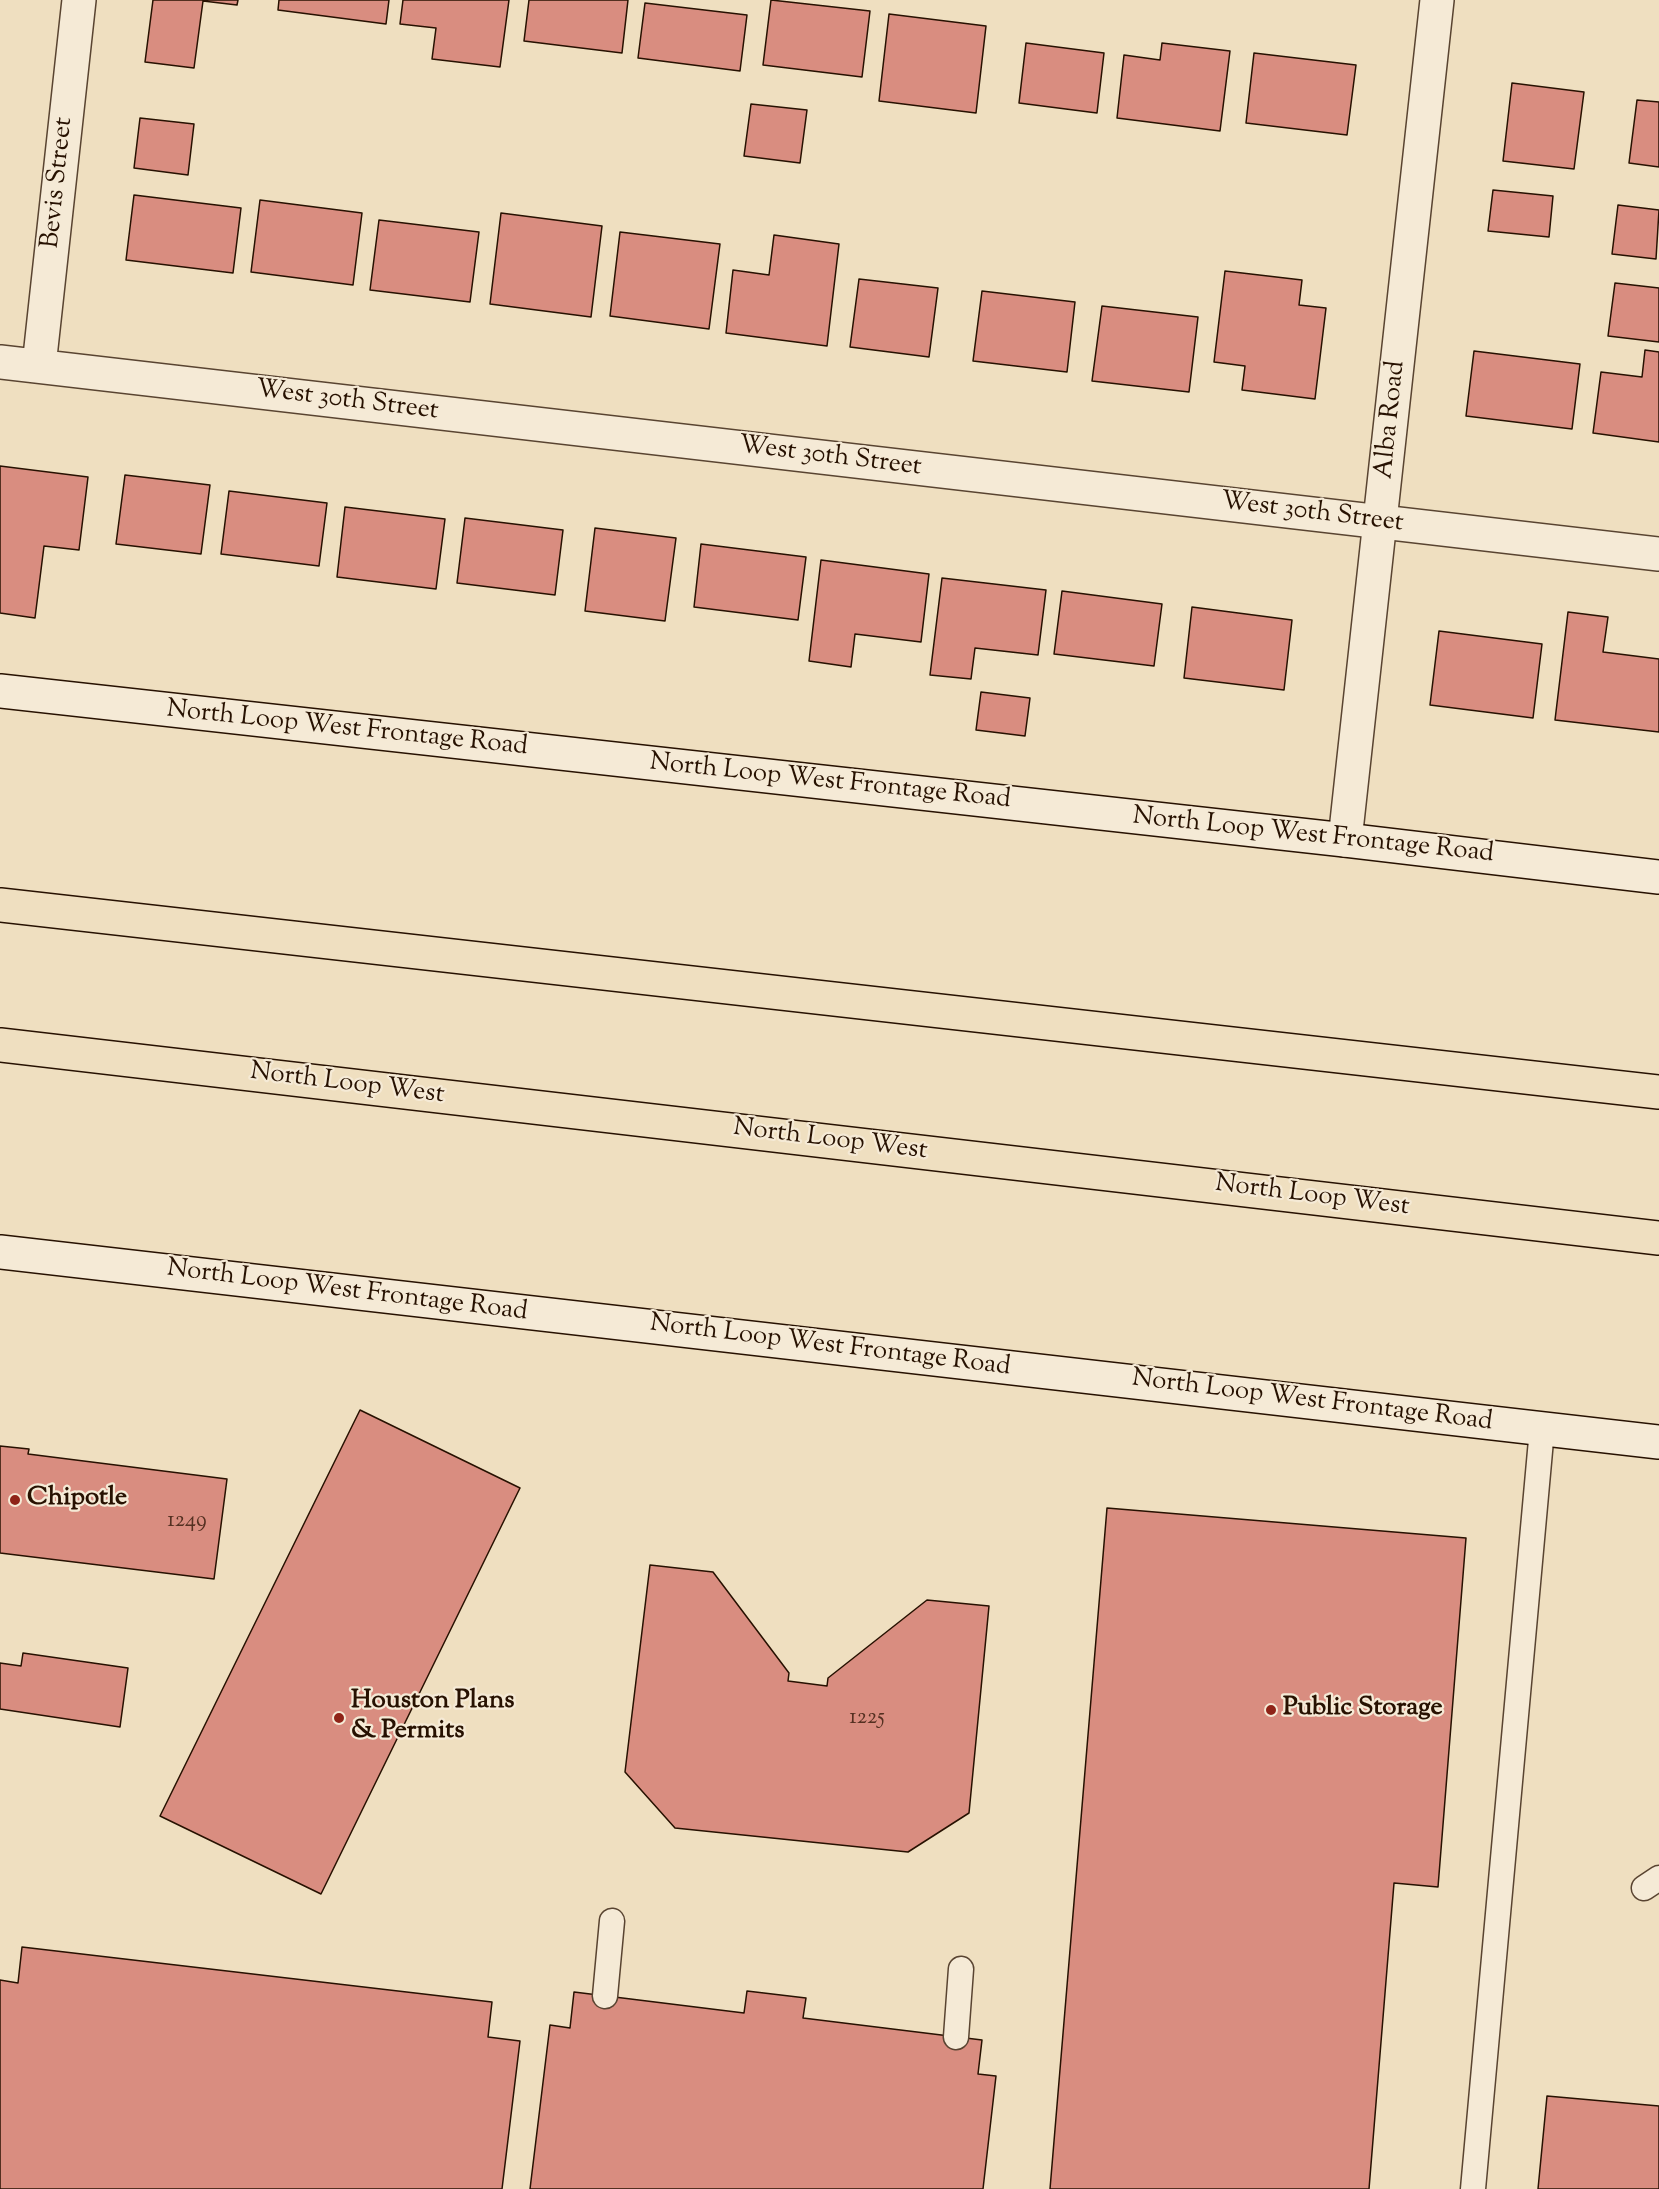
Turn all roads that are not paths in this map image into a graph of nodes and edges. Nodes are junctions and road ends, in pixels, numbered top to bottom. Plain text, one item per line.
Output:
1 (79, 0) edge
2 (1437, 0) edge
3 (0, 362) edge
4 (39, 366) junction
5 (1381, 522) junction
6 (1659, 554) edge
7 (0, 692) edge
8 (1345, 840) junction
9 (1659, 877) edge
10 (0, 905) edge
11 (0, 1045) edge
12 (1659, 1092) edge
13 (1659, 1238) edge
14 (0, 1252) edge
15 (1542, 1429) junction
16 (1659, 1442) edge
17 (612, 1921) dead end
18 (961, 1969) dead end
19 (604, 1996) dead end
20 (956, 2037) dead end
21 (1473, 2189) edge

1 - 4 main road, Bevis Street
2 - 5 main road, Alba Road
3 - 4 main road, West 30th Street
4 - 5 main road, West 30th Street
5 - 6 main road, West 30th Street
5 - 8 main road, Alba Road
7 - 8 main road, North Loop West Frontage Road
8 - 9 main road, North Loop West Frontage Road
10 - 12 highway
11 - 13 highway, North Loop West
14 - 15 main road, North Loop West Frontage Road
15 - 16 main road, North Loop West Frontage Road
15 - 21 lane
17 - 19 lane
18 - 20 lane

